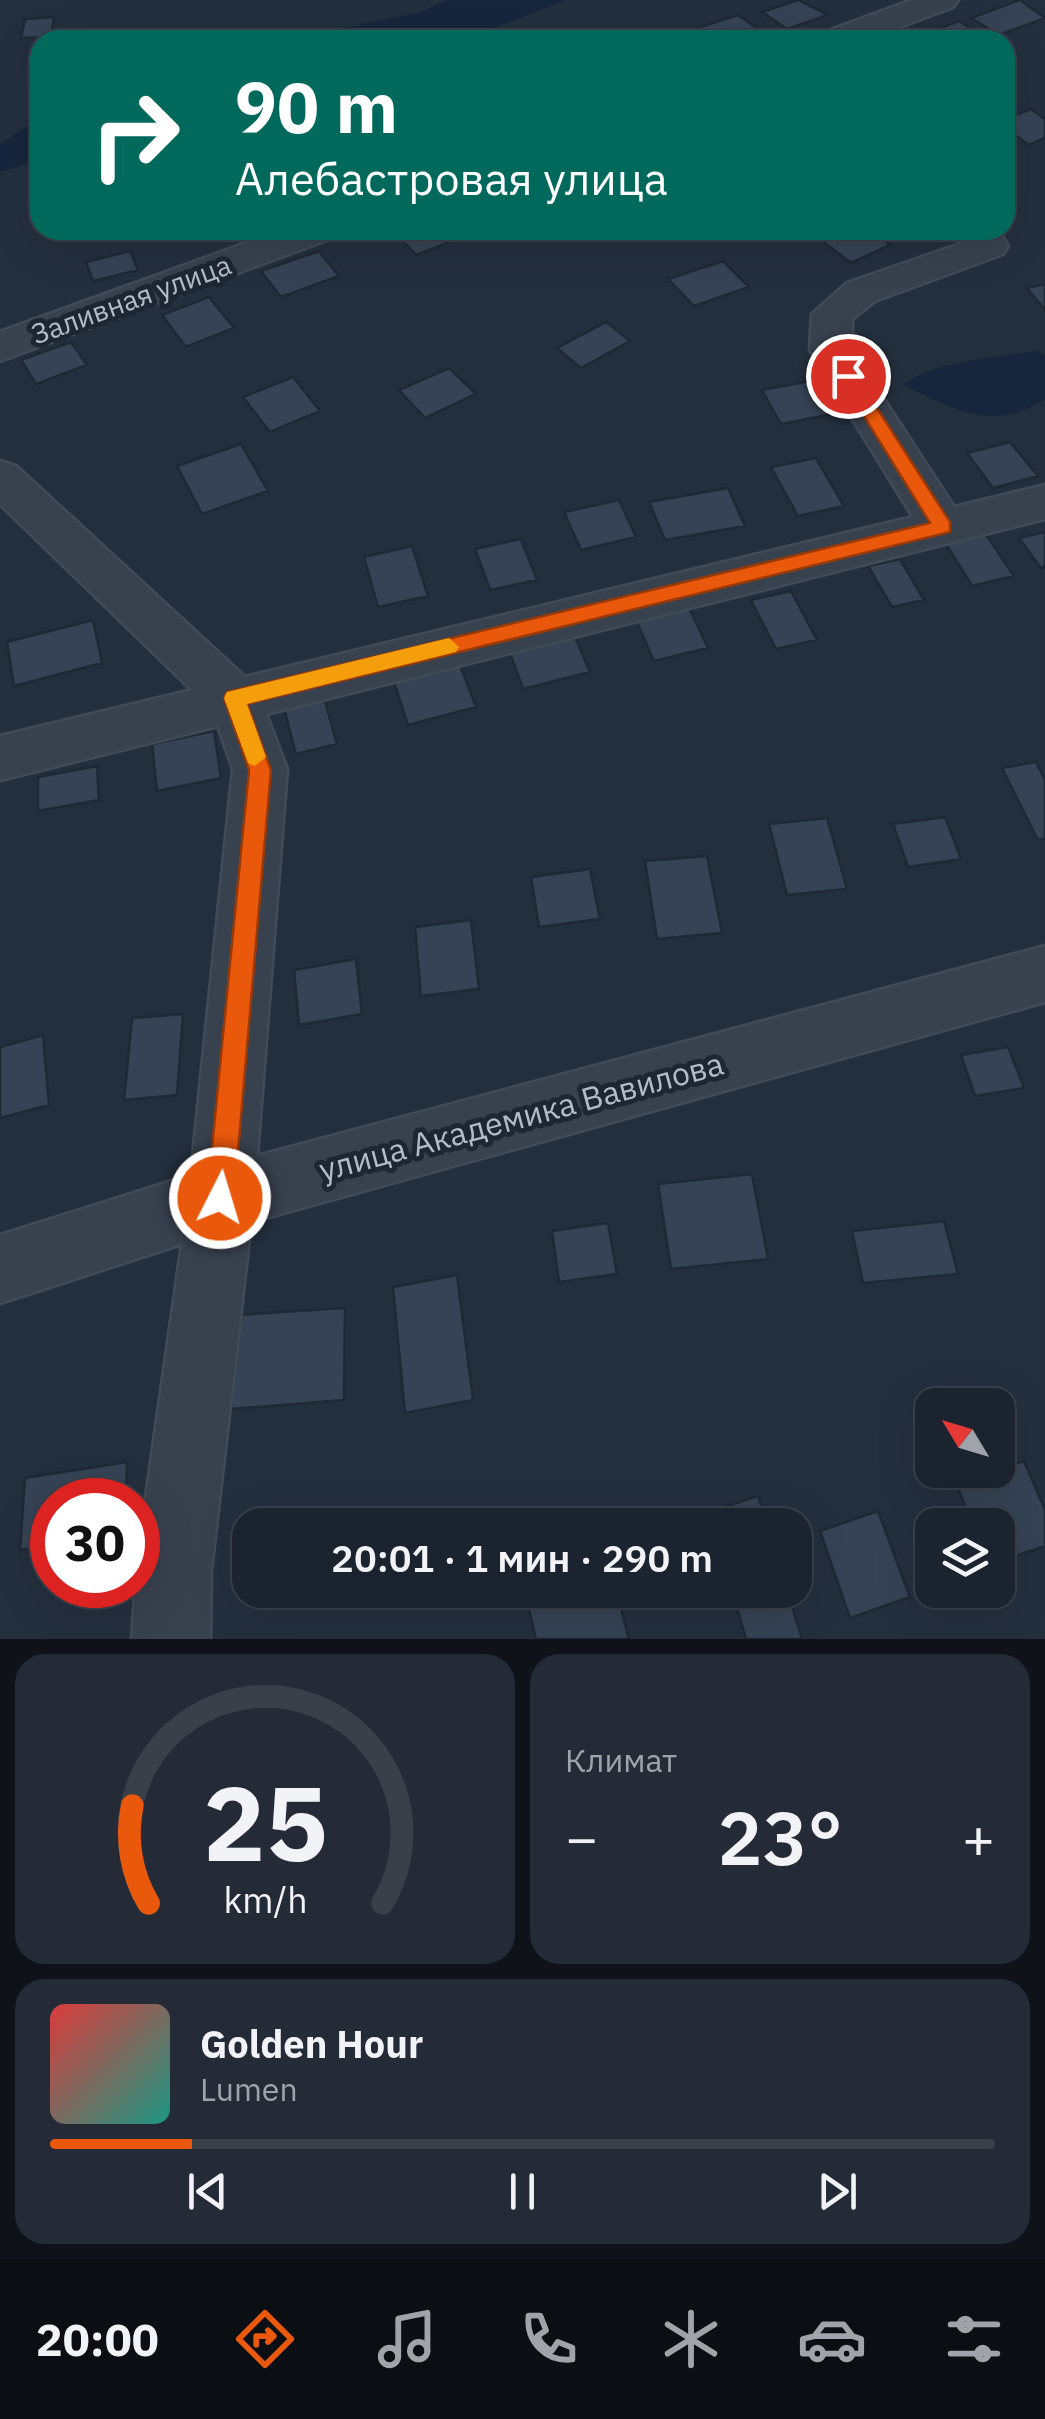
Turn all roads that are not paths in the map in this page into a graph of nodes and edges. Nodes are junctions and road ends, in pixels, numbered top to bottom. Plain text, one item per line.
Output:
1 (942, 0) edge
2 (861, 30) edge
3 (291, 240) edge
4 (989, 246) dead end
5 (0, 347) edge
6 (0, 477) edge
7 (1045, 502) edge
8 (943, 527) junction
9 (234, 698) junction
10 (0, 758) edge
11 (1045, 974) edge
12 (220, 1198) junction
13 (0, 1270) edge
14 (171, 1639) edge

1 - 2 street
3 - 5 street, Заливная улица
4 - 8 street
6 - 9 street
7 - 8 street
8 - 9 street
9 - 10 street
9 - 12 street
11 - 12 street, улица Академика Вавилова
12 - 13 street, улица Академика Вавилова
12 - 14 street

